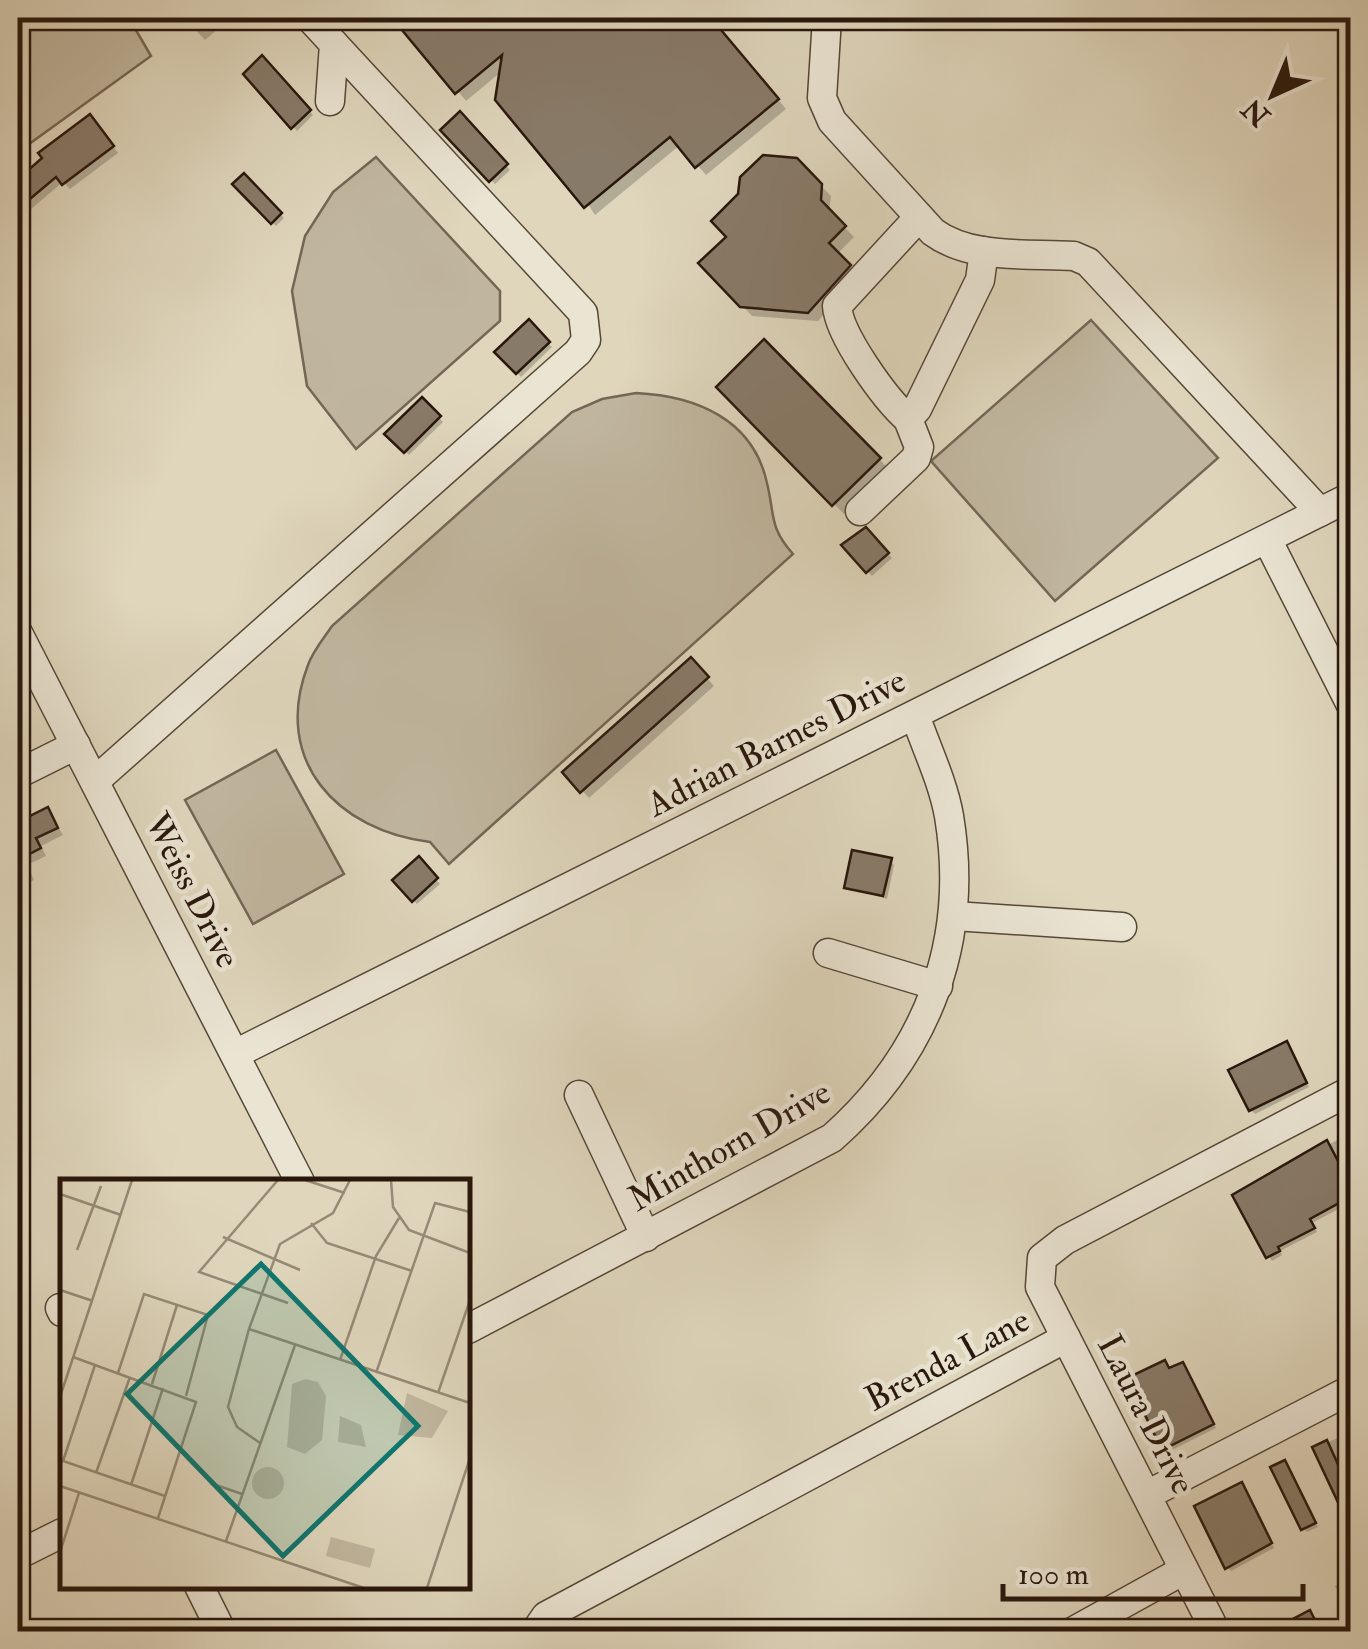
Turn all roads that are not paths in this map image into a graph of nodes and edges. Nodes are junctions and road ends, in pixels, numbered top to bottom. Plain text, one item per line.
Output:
1 (827, 18) edge
2 (321, 26) edge
3 (330, 101) dead end
4 (918, 217) junction
5 (984, 250) junction
6 (908, 419) junction
7 (1350, 497) edge
8 (860, 511) dead end
9 (1320, 512) junction
10 (1267, 539) junction
11 (18, 633) edge
12 (1350, 703) edge
13 (916, 714) junction
14 (76, 745) junction
15 (18, 774) edge
16 (94, 781) junction
17 (954, 916) junction
18 (1122, 928) dead end
19 (828, 953) dead end
20 (938, 986) junction
21 (235, 1054) junction
22 (1350, 1091) edge
23 (579, 1095) dead end
24 (298, 1179) edge
25 (646, 1237) junction
26 (470, 1329) edge
27 (1066, 1338) junction
28 (1350, 1390) edge
29 (1148, 1496) junction
30 (60, 1534) edge
31 (18, 1556) edge
32 (1184, 1570) junction
33 (200, 1589) edge
34 (535, 1631) edge
35 (222, 1632) edge
36 (1072, 1632) edge
37 (1216, 1632) edge

1 - 4 street
2 - 3 street
2 - 16 street
4 - 5 street
4 - 6 street
5 - 6 street
5 - 9 street
6 - 8 street
7 - 9 street, Adrian Barnes Drive
9 - 10 street, Adrian Barnes Drive
10 - 12 street
10 - 13 street, Adrian Barnes Drive
11 - 14 street, Weiss Drive
13 - 17 street, Minthorn Drive
13 - 21 street, Adrian Barnes Drive
14 - 15 street
14 - 16 street, Weiss Drive
16 - 21 street, Weiss Drive
17 - 18 street
17 - 20 street, Minthorn Drive
19 - 20 street
20 - 25 street, Minthorn Drive
21 - 24 street, Weiss Drive
22 - 27 street, Brenda Lane
23 - 25 street
25 - 26 street, Minthorn Drive
27 - 29 street, Laura Drive
27 - 34 street, Brenda Lane
28 - 29 street
29 - 32 street, Laura Drive
30 - 31 street
32 - 36 street
32 - 37 street, Laura Drive
33 - 35 street

